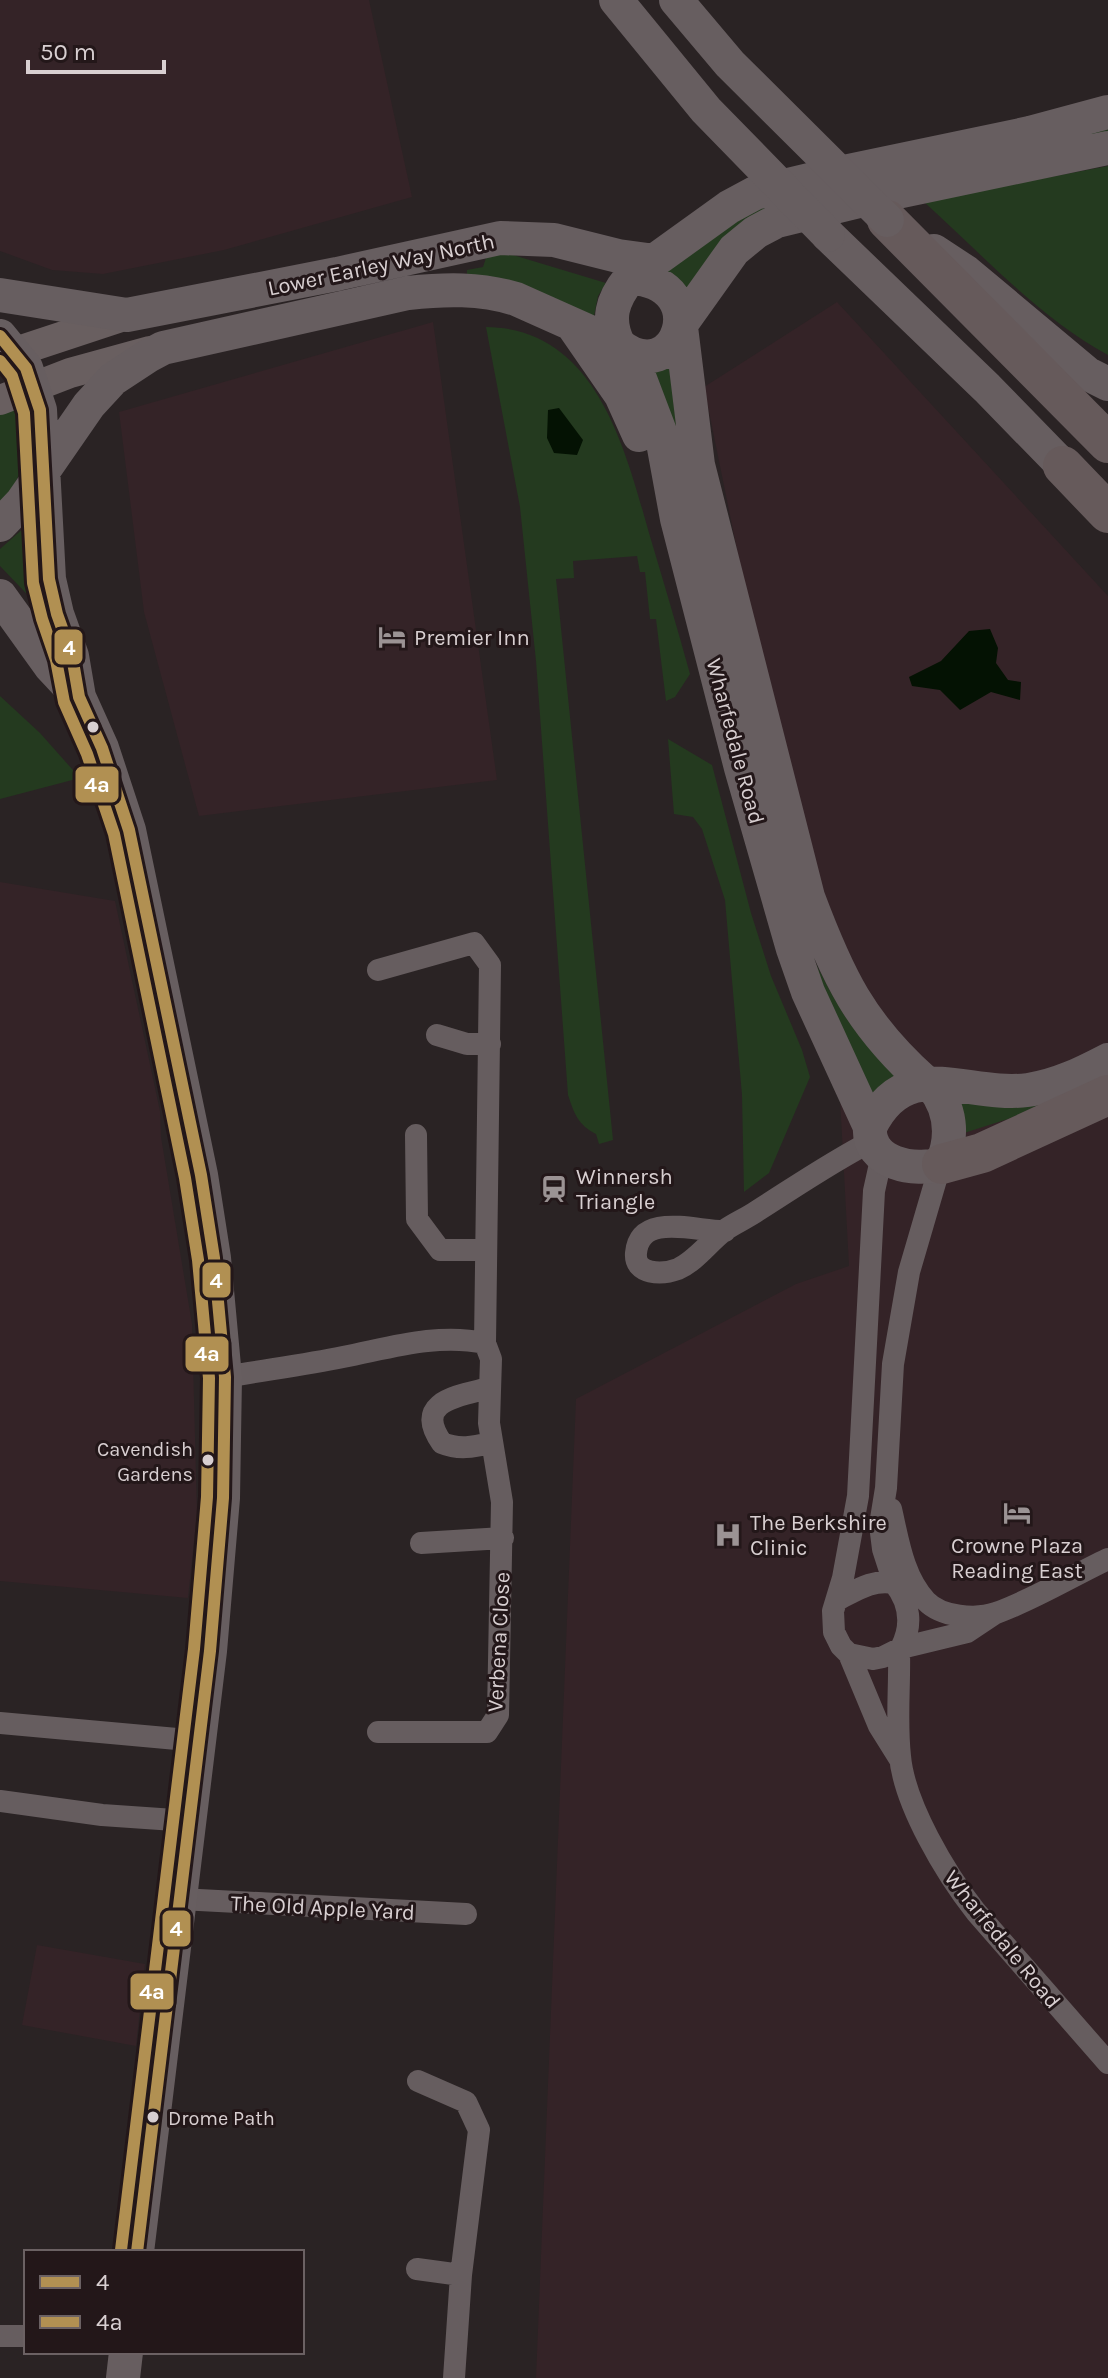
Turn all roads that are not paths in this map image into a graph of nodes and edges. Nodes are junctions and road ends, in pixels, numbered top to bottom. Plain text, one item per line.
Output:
1 (616, 0) edge
2 (676, 0) edge
3 (1108, 112) edge
4 (1108, 148) edge
5 (887, 220) junction
6 (639, 273) junction
7 (0, 295) edge
8 (127, 315) junction
9 (681, 325) junction
10 (574, 326) junction
11 (621, 347) junction
12 (5, 348) edge
13 (163, 348) junction
14 (1108, 384) edge
15 (34, 387) junction
16 (0, 400) edge
17 (1108, 443) edge
18 (1063, 466) junction
19 (42, 471) junction
20 (1108, 513) edge
21 (677, 519) junction
22 (1108, 524) edge
23 (0, 525) edge
24 (0, 596) edge
25 (79, 697) junction
26 (378, 970) dead end
27 (437, 1035) dead end
28 (490, 1044) junction
29 (1108, 1060) edge
30 (928, 1083) junction
31 (1108, 1095) edge
32 (416, 1135) dead end
33 (875, 1141) junction
34 (941, 1165) junction
35 (725, 1231) dead end
36 (486, 1250) junction
37 (485, 1343) junction
38 (225, 1377) junction
39 (489, 1388) junction
40 (491, 1443) junction
41 (886, 1488) junction
42 (503, 1538) junction
43 (421, 1543) dead end
44 (1108, 1559) edge
45 (895, 1584) junction
46 (920, 1594) junction
47 (837, 1600) junction
48 (994, 1614) junction
49 (900, 1649) junction
50 (849, 1654) junction
51 (0, 1723) edge
52 (378, 1732) dead end
53 (199, 1741) junction
54 (900, 1759) junction
55 (0, 1801) edge
56 (189, 1821) junction
57 (180, 1899) junction
58 (466, 1914) dead end
59 (1108, 2063) edge
60 (418, 2081) dead end
61 (137, 2250) edge
62 (417, 2269) dead end
63 (461, 2275) junction
64 (0, 2336) edge
65 (24, 2336) edge
66 (126, 2354) edge
67 (123, 2378) edge
68 (454, 2378) edge

1 - 18 main road, bridge
2 - 5 main road, bridge
3 - 6 main road
4 - 9 main road
5 - 14 main road
5 - 17 highway
6 - 8 main road, Lower Earley Way North
6 - 9 main road
6 - 11 main road
7 - 8 main road, Lower Earley Way North
8 - 12 main road, Lower Earley Way North
9 - 11 main road
9 - 30 main road, Wharfedale Road
10 - 11 main road, Lower Earley Way North
10 - 13 main road, Lower Earley Way North
10 - 21 main road
11 - 21 main road, Wharfedale Road
12 - 15 main road
13 - 15 main road, Lower Earley Way North
13 - 19 main road, Lower Earley Way North
15 - 16 main road, Lower Earley Way North
15 - 19 main road
18 - 20 highway
18 - 22 main road
19 - 23 main road, Lower Earley Way North
19 - 25 main road
21 - 33 main road, Wharfedale Road
24 - 25 main road
25 - 38 main road
26 - 28 street
27 - 28 street
28 - 36 street
29 - 30 main road
30 - 33 main road
30 - 34 main road
31 - 34 highway
32 - 36 street
33 - 34 main road
33 - 35 street
33 - 47 street
34 - 41 street
36 - 37 street
37 - 38 street
37 - 39 street
38 - 53 main road
39 - 40 street
39 - 40 street
40 - 42 street, Verbena Close
41 - 45 street
41 - 46 street
42 - 43 street, Verbena Close
42 - 52 street, Verbena Close
44 - 48 street
45 - 46 street
45 - 47 street
45 - 49 street
46 - 48 street
47 - 50 street
48 - 49 street
49 - 50 street
49 - 54 street, Wharfedale Road
50 - 54 street, Wharfedale Road
51 - 53 street
53 - 56 main road
54 - 59 street, Wharfedale Road
55 - 56 street
56 - 57 main road
57 - 58 street, The Old Apple Yard
57 - 61 main road
60 - 63 street
62 - 63 street
63 - 68 street
64 - 65 street
66 - 67 main road

